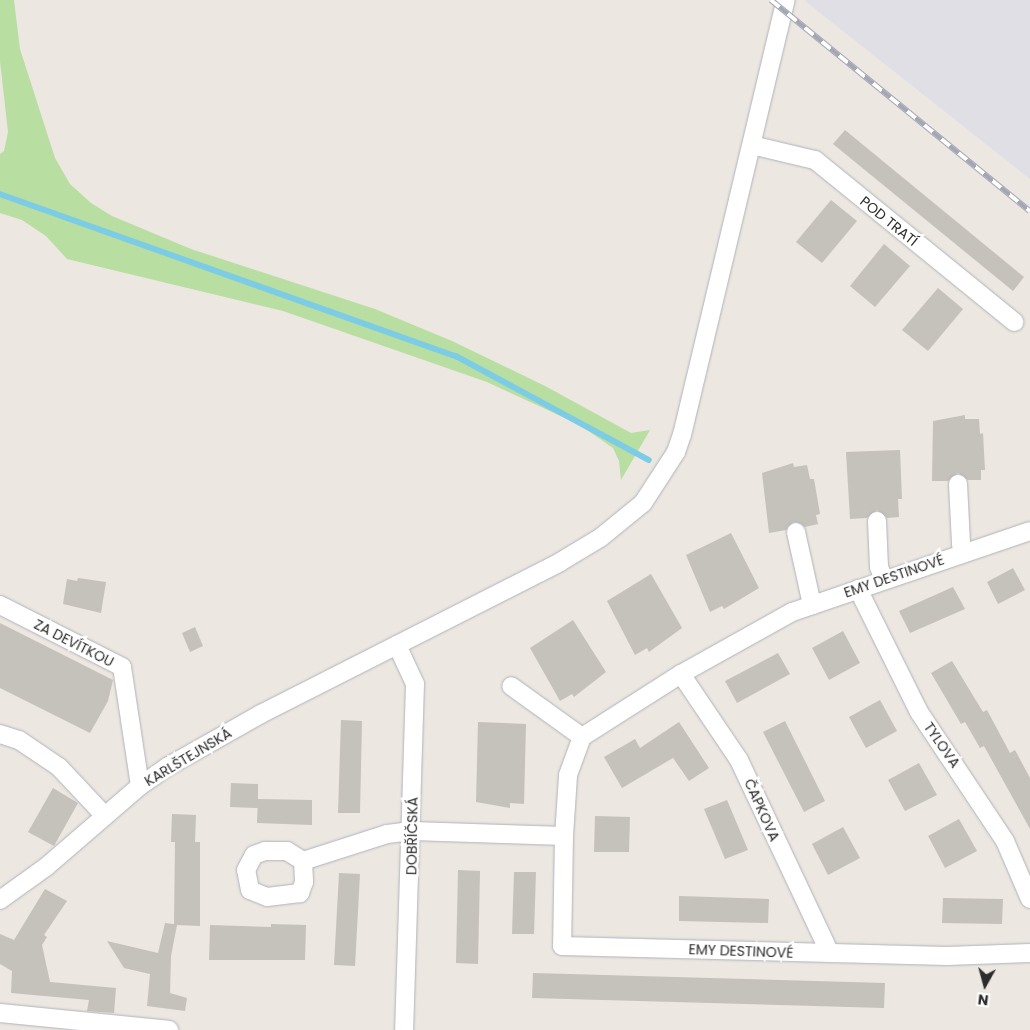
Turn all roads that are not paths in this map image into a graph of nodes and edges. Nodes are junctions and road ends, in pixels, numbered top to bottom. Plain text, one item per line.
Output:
1 (786, 0) edge
2 (752, 145) junction
3 (1014, 322) dead end
4 (958, 484) dead end
5 (877, 521) dead end
6 (1030, 531) edge
7 (796, 532) dead end
8 (964, 552) junction
9 (884, 580) junction
10 (858, 589) junction
11 (0, 605) edge
12 (812, 605) junction
13 (396, 645) junction
14 (681, 674) junction
15 (511, 686) dead end
16 (0, 734) edge
17 (582, 738) junction
18 (140, 786) junction
19 (105, 816) junction
20 (412, 831) junction
21 (564, 836) junction
22 (303, 861) dead end
23 (1030, 899) edge
24 (0, 900) edge
25 (830, 953) junction
26 (1030, 953) edge
27 (0, 1013) edge
28 (168, 1030) edge
29 (404, 1030) edge

1 - 2 street, KARLŠTEJNSKÁ
2 - 3 street, POD TRATÍ
2 - 13 street, KARLŠTEJNSKÁ
4 - 8 street
5 - 9 street
6 - 8 street, EMY DESTINOVÉ
7 - 12 street
8 - 9 street, EMY DESTINOVÉ
9 - 10 street, EMY DESTINOVÉ
10 - 12 street, EMY DESTINOVÉ
10 - 23 street, TYLOVA
11 - 18 street, ZA DEVÍTKOU
12 - 14 street, EMY DESTINOVÉ
13 - 18 street, KARLŠTEJNSKÁ
13 - 20 street, DOBŘÍČSKÁ
14 - 17 street, EMY DESTINOVÉ
14 - 25 street, ČAPKOVA
15 - 17 street
16 - 19 street
17 - 21 street, EMY DESTINOVÉ
18 - 19 street, KARLŠTEJNSKÁ
19 - 24 street, KARLŠTEJNSKÁ
20 - 21 street
20 - 22 street
20 - 29 street, DOBŘÍČSKÁ
21 - 25 street, EMY DESTINOVÉ
25 - 26 street, EMY DESTINOVÉ
27 - 28 street

